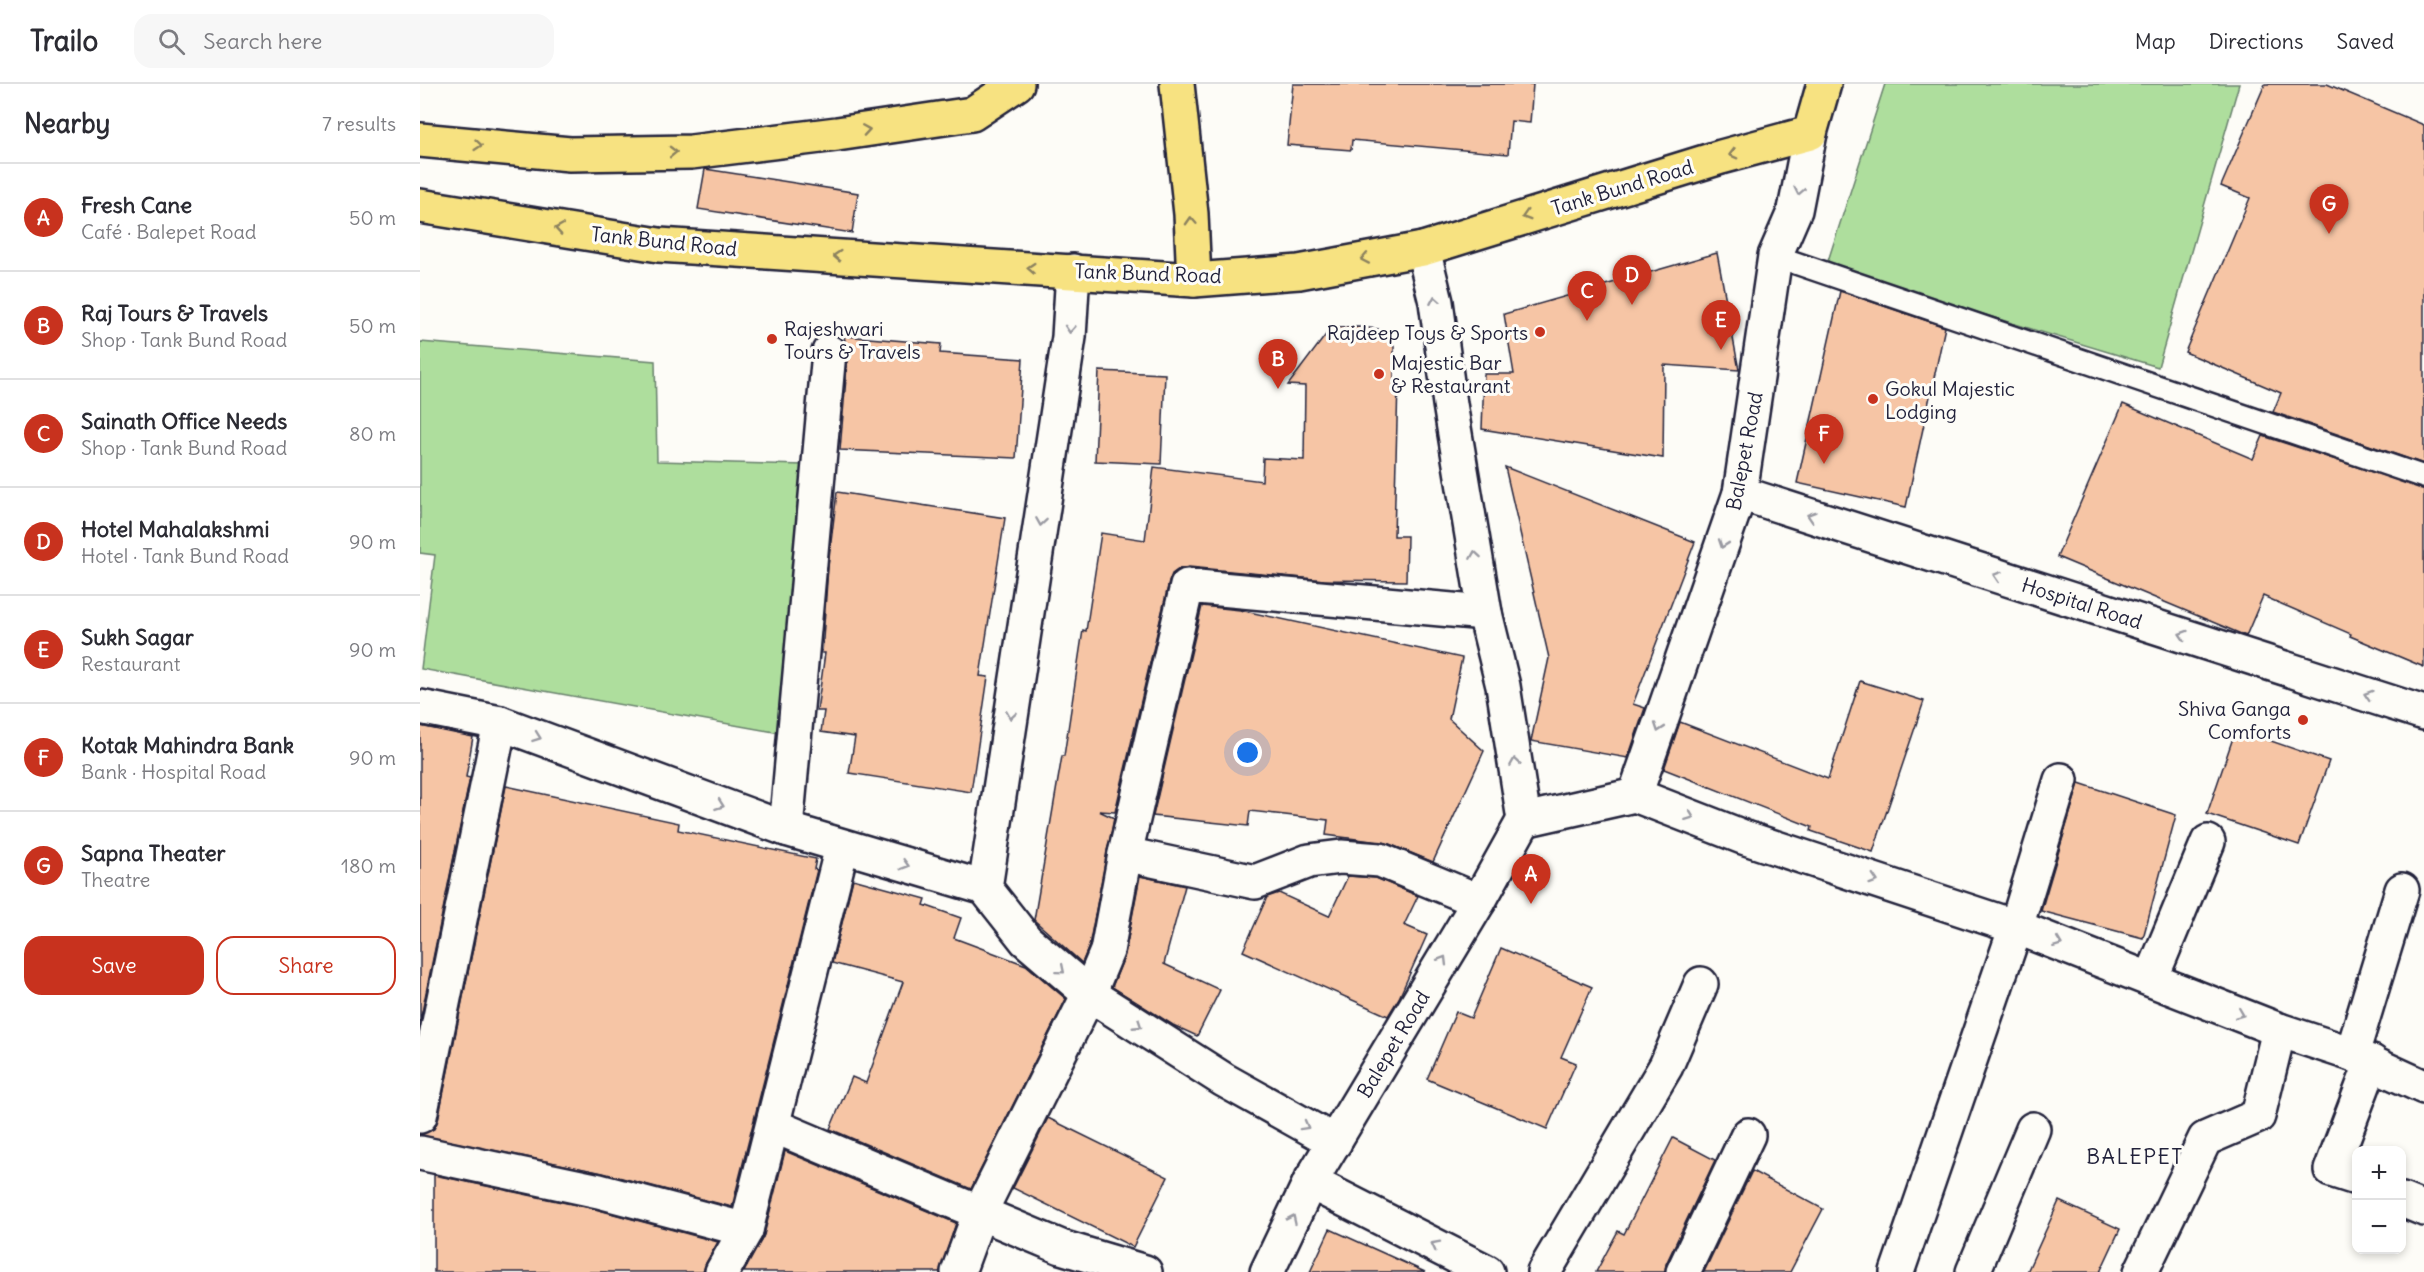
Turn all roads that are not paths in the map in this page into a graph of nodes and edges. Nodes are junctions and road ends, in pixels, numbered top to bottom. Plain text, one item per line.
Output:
1 (1017, 84) edge
2 (1177, 84) edge
3 (1824, 84) edge
4 (1810, 134) junction
5 (420, 140) edge
6 (420, 206) edge
7 (1423, 249) junction
8 (1775, 256) junction
9 (1073, 271) junction
10 (1194, 280) junction
11 (829, 352) dead end
12 (2424, 477) edge
13 (1740, 493) junction
14 (1485, 613) junction
15 (420, 707) edge
16 (2424, 713) edge
17 (500, 723) junction
18 (2061, 780) dead end
19 (1635, 795) junction
20 (1524, 820) junction
21 (786, 830) junction
22 (2208, 842) dead end
23 (842, 847) junction
24 (1125, 854) junction
25 (985, 888) junction
26 (2402, 890) dead end
27 (1479, 901) junction
28 (2016, 927) junction
29 (2151, 979) junction
30 (1701, 984) dead end
31 (1089, 994) junction
32 (2279, 1030) junction
33 (2362, 1058) junction
34 (2424, 1087) edge
35 (420, 1116) edge
36 (774, 1126) junction
37 (2033, 1129) dead end
38 (1748, 1135) dead end
39 (1335, 1142) junction
40 (420, 1153) edge
41 (2352, 1177) edge
42 (1310, 1182) junction
43 (2406, 1202) edge
44 (2424, 1209) edge
45 (980, 1212) junction
46 (746, 1230) junction
47 (722, 1272) edge
48 (958, 1272) edge
49 (1145, 1272) edge
50 (1267, 1272) edge
51 (1487, 1272) edge
52 (1544, 1272) edge
53 (1683, 1272) edge
54 (1897, 1272) edge
55 (1973, 1272) edge
56 (2141, 1272) edge

5 -> 1 main road
10 -> 2 main road
3 - 4 main road
4 -> 7 main road, Tank Bund Road
4 -> 8 street, Balepet Road
9 -> 6 main road, Tank Bund Road
7 -> 10 main road, Tank Bund Road
14 -> 7 street
8 - 12 lane
8 - 13 street, Balepet Road
9 - 10 main road, Tank Bund Road
9 -> 25 street
11 - 21 street
16 -> 13 street, Hospital Road
13 -> 19 street, Balepet Road
20 -> 14 street
14 - 24 street
15 - 17 street
17 -> 21 street
17 - 35 street
18 - 28 street
19 - 20 street
19 -> 28 street
20 - 27 street, Balepet Road
21 - 23 street
22 - 29 street
23 -> 25 street
23 - 36 street
24 - 27 street
24 - 31 street
25 -> 31 street
26 - 33 street
39 -> 27 street, Balepet Road
28 -> 29 street
28 - 54 street
29 -> 32 street
30 - 52 street
31 -> 39 street
31 - 45 street
32 - 33 street
32 - 56 street
33 - 34 street
33 - 41 street
36 - 45 street
36 - 46 street
37 - 55 street
38 - 53 street
39 - 42 street, Balepet Road
40 - 46 street
50 -> 42 street, Balepet Road
51 -> 42 street
43 - 44 street
45 - 48 street
45 - 49 street
46 - 47 street

